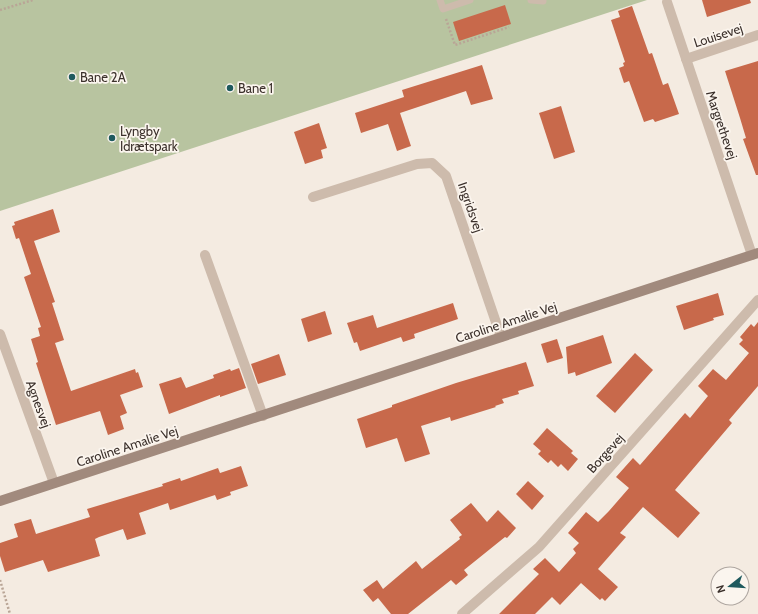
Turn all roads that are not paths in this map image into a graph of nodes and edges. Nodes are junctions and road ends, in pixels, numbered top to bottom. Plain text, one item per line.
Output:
1 (440, 0) edge
2 (470, 0) edge
3 (530, 0) edge
4 (543, 1) dead end
5 (668, 2) dead end
6 (758, 36) edge
7 (686, 59) junction
8 (313, 197) dead end
9 (755, 254) edge
10 (205, 256) dead end
11 (758, 300) edge
12 (0, 334) edge
13 (501, 337) junction
14 (262, 416) junction
15 (54, 483) junction
16 (0, 501) edge
17 (462, 614) edge

1 - 2 lane
3 - 4 lane
5 - 7 street, Margrethevej
6 - 7 street, Louisevej
7 - 9 street, Margrethevej
8 - 13 street, Ingridsvej
9 - 13 street, Caroline Amalie Vej
10 - 14 street
11 - 17 street, Borgevej
12 - 15 street, Agnesvej
13 - 14 street, Caroline Amalie Vej
14 - 15 street, Caroline Amalie Vej
15 - 16 street, Caroline Amalie Vej

